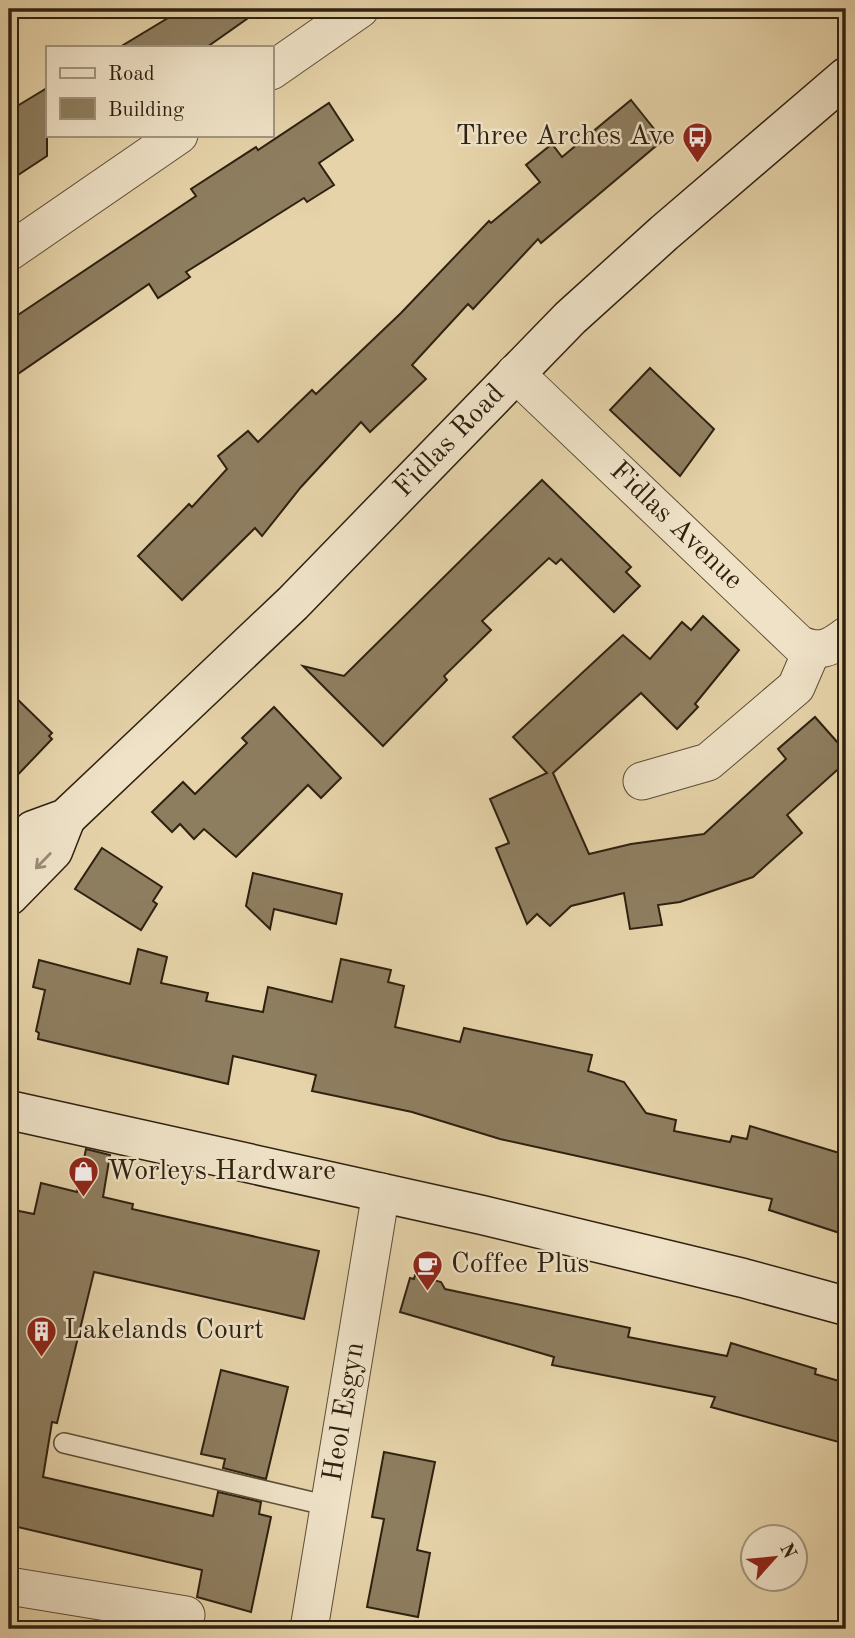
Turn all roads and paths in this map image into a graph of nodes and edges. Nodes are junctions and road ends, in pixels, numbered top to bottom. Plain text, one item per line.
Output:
1 (360, 9) edge
2 (273, 70) edge
3 (846, 78) edge
4 (178, 136) edge
5 (9, 252) edge
6 (515, 373) junction
7 (846, 636) edge
8 (812, 650) junction
9 (642, 781) dead end
10 (66, 818) junction
11 (9, 854) edge
12 (9, 896) edge
13 (9, 1110) edge
14 (381, 1192) junction
15 (846, 1306) edge
16 (64, 1443) dead end
17 (329, 1506) junction
18 (9, 1586) edge
19 (186, 1615) dead end
20 (309, 1629) edge

1 - 2 street
3 - 6 street, Fidlas Road
4 - 5 street
6 - 8 street, Fidlas Avenue
6 - 10 street, Fidlas Road
7 - 8 street
8 - 9 street
10 - 11 street, Fidlas Road
10 -> 12 street, Fidlas Road
13 - 14 street
14 - 15 street
14 - 17 street, Heol Esgyn
16 - 17 lane
17 - 20 street, Heol Esgyn
18 - 19 street

